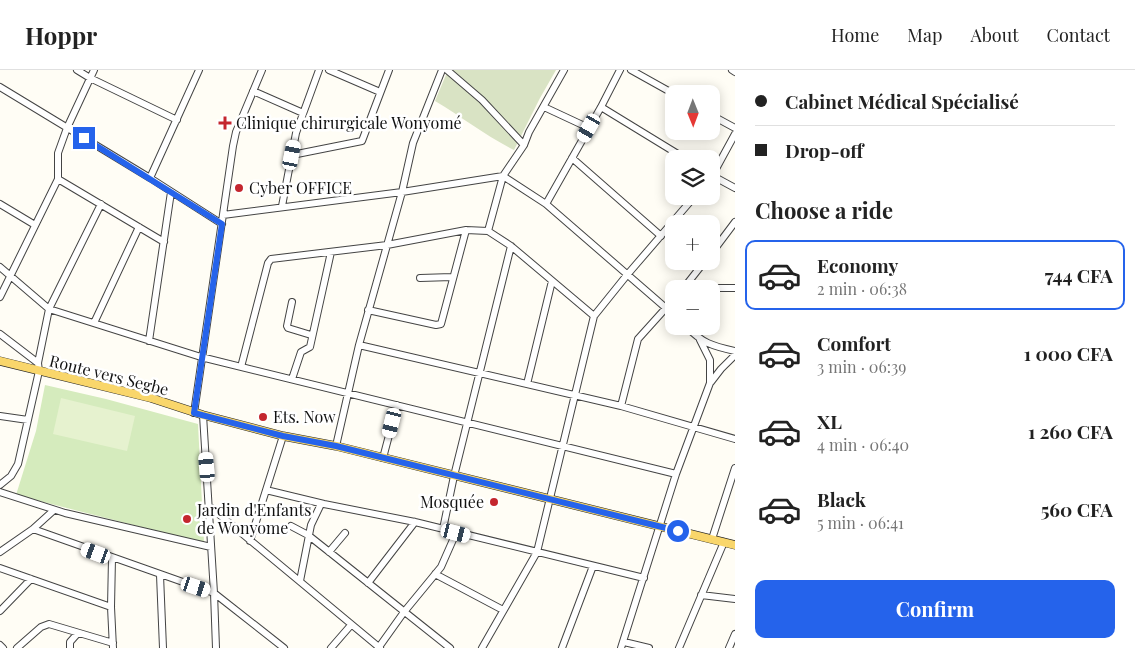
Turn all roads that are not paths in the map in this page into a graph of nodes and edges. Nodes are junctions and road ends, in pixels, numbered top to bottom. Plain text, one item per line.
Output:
1 (78, 70) edge
2 (94, 70) edge
3 (190, 70) edge
4 (262, 70) edge
5 (319, 70) edge
6 (328, 70) edge
7 (388, 70) edge
8 (442, 70) edge
9 (447, 70) edge
10 (564, 70) edge
11 (620, 70) edge
12 (631, 70) edge
13 (199, 72) edge
14 (90, 78) junction
15 (0, 87) edge
16 (665, 89) edge
17 (253, 91) junction
18 (380, 92) junction
19 (544, 107) junction
20 (601, 107) junction
21 (303, 112) junction
22 (178, 120) junction
23 (720, 120) edge
24 (67, 128) junction
25 (589, 128) junction
26 (735, 128) edge
27 (735, 134) edge
28 (362, 141) junction
29 (524, 145) junction
30 (360, 149) dead end
31 (671, 150) edge
32 (292, 155) junction
33 (572, 158) junction
34 (720, 161) edge
35 (503, 176) junction
36 (150, 178) junction
37 (58, 179) junction
38 (720, 180) edge
39 (735, 188) edge
40 (171, 192) junction
41 (402, 192) junction
42 (0, 204) edge
43 (101, 204) junction
44 (546, 204) junction
45 (687, 205) edge
46 (282, 206) junction
47 (223, 214) junction
48 (735, 222) edge
49 (222, 224) junction
50 (35, 226) junction
51 (139, 227) junction
52 (466, 230) junction
53 (488, 231) junction
54 (661, 236) junction
55 (164, 242) junction
56 (720, 242) edge
57 (387, 245) junction
58 (511, 246) junction
59 (331, 252) junction
60 (0, 267) edge
61 (698, 270) edge
62 (627, 274) junction
63 (9, 275) junction
64 (452, 277) junction
65 (420, 278) dead end
66 (690, 280) edge
67 (552, 281) junction
68 (720, 288) edge
69 (735, 288) edge
70 (0, 298) edge
71 (292, 302) dead end
72 (665, 306) edge
73 (49, 308) junction
74 (665, 308) edge
75 (368, 310) junction
76 (594, 316) junction
77 (94, 323) junction
78 (0, 334) edge
79 (311, 335) junction
80 (695, 335) edge
81 (149, 340) junction
82 (700, 340) junction
83 (359, 344) junction
84 (735, 351) edge
85 (735, 356) edge
86 (201, 357) junction
87 (0, 361) edge
88 (39, 367) junction
89 (241, 367) junction
90 (480, 373) junction
91 (292, 379) junction
92 (710, 383) junction
93 (527, 384) junction
94 (348, 393) junction
95 (574, 396) junction
96 (396, 405) junction
97 (621, 406) junction
98 (194, 413) junction
99 (203, 415) junction
100 (0, 416) edge
101 (28, 420) junction
102 (467, 422) junction
103 (694, 427) junction
104 (283, 436) junction
105 (735, 439) edge
106 (336, 446) junction
107 (562, 446) junction
108 (383, 458) junction
109 (735, 468) edge
110 (676, 474) junction
111 (454, 476) junction
112 (0, 485) edge
113 (266, 490) junction
114 (0, 492) edge
115 (549, 500) junction
116 (324, 504) junction
117 (209, 506) junction
118 (54, 510) junction
119 (415, 522) junction
120 (291, 526) dead end
121 (661, 527) junction
122 (443, 529) junction
123 (33, 530) junction
124 (345, 533) dead end
125 (456, 533) junction
126 (308, 536) junction
127 (712, 539) junction
128 (250, 541) junction
129 (724, 542) junction
130 (735, 545) edge
131 (211, 547) junction
132 (1, 550) edge
133 (329, 552) junction
134 (537, 552) junction
135 (112, 558) junction
136 (593, 566) junction
137 (0, 568) edge
138 (160, 574) junction
139 (435, 574) junction
140 (644, 578) junction
141 (31, 579) junction
142 (300, 581) junction
143 (368, 583) junction
144 (214, 593) junction
145 (701, 595) junction
146 (735, 598) edge
147 (111, 607) junction
148 (503, 610) junction
149 (0, 611) edge
150 (404, 612) junction
151 (351, 625) junction
152 (78, 633) junction
153 (735, 634) edge
154 (0, 645) edge
155 (113, 645) edge
156 (622, 645) edge
157 (282, 647) edge
158 (3, 648) edge
159 (17, 648) edge
160 (70, 648) edge
161 (163, 648) edge
162 (216, 648) edge
163 (331, 648) edge
164 (379, 648) edge
165 (450, 648) edge
166 (482, 648) edge
167 (562, 648) edge
168 (649, 648) edge
169 (679, 648) edge
170 (728, 648) edge

1 - 14 street
2 - 14 street
3 - 13 street
4 - 17 street
5 - 21 street
6 - 18 street
7 - 18 street
8 - 41 street
9 - 29 street
10 - 19 street
11 - 20 street
12 - 16 street
13 - 22 street
14 - 22 street
14 - 24 street
15 - 24 street
17 - 21 street
17 - 47 street
18 - 28 street
19 - 25 street
19 - 29 street
20 - 25 street
20 - 31 street
21 - 32 street
22 - 36 street
23 - 26 street
24 - 36 street
24 - 37 street
25 - 33 street
27 - 34 street
28 - 30 street
28 - 32 street
29 - 35 street
32 - 46 street
33 - 44 street
33 - 54 street
35 - 41 street
35 - 44 street
35 - 53 street
36 - 40 street
37 - 43 street
37 - 50 street
38 - 39 street
40 - 49 street
40 - 55 street
41 - 46 street
41 - 57 street
42 - 50 street
43 - 51 street
43 - 73 street
44 - 62 street
45 - 54 street
46 - 47 street
47 - 49 street
48 - 56 street
49 - 86 street
50 - 63 street
51 - 55 street
51 - 77 street
52 - 53 street
52 - 57 street
52 - 64 street
53 - 58 street
54 - 62 street
55 - 81 street
57 - 59 street
57 - 75 street
58 - 67 street
58 - 90 street
59 - 79 street
59 - 89 street
60 - 63 street
61 - 66 street
62 - 72 street
62 - 76 street
63 - 70 street
63 - 73 street
64 - 65 street
64 - 75 street
67 - 76 street
67 - 93 street
68 - 69 street
71 - 79 street
73 - 77 street
73 - 88 street
74 - 97 street
75 - 83 street
76 - 95 street
77 - 81 street
78 - 88 street
79 - 91 street
80 - 82 street
81 - 86 street
82 - 84 street
82 - 92 street
83 - 90 street
83 - 94 street
85 - 92 street
86 - 89 street
86 - 98 street
87 - 88 main road, Route vers Segbe
88 - 98 main road, Route vers Segbe
88 - 101 street
89 - 91 street
90 - 93 street
90 - 102 street
91 - 94 street
92 - 103 street
93 - 95 street
94 - 96 street
94 - 106 street
95 - 97 street
95 - 107 street
96 - 102 street
96 - 108 street
97 - 103 street
98 - 99 main road, Route vers Segbe
99 - 104 main road, Route vers Segbe
99 - 117 street
100 - 101 street
101 - 112 street
102 - 107 street
102 - 111 street
103 - 105 street
103 - 110 street
104 - 106 main road, Route vers Segbe
104 - 113 street
106 - 108 main road, Route vers Segbe
107 - 110 street
107 - 115 street
108 - 111 main road, Route vers Segbe
109 - 127 street
110 - 121 street
111 - 115 main road, Route vers Segbe
111 - 122 street
113 - 116 street
113 - 128 street
114 - 118 street
115 - 121 main road, Route vers Segbe
115 - 134 street
116 - 119 street
116 - 126 street
117 - 128 street
117 - 131 street
118 - 123 street
118 - 131 street
119 - 122 street
119 - 143 street
120 - 126 street
121 - 127 main road, Route vers Segbe
121 - 140 street
122 - 125 street
123 - 132 street
123 - 135 street
124 - 133 street
125 - 134 street
125 - 139 street
126 - 133 street
126 - 142 street
127 - 129 main road, Route vers Segbe
128 - 142 street
129 - 130 main road, Route vers Segbe
129 - 145 street
131 - 144 street
133 - 143 street
134 - 136 street
134 - 148 street
135 - 138 street
135 - 147 street
136 - 140 street
136 - 167 street
137 - 141 street
138 - 144 street
138 - 161 street
139 - 148 street
139 - 150 street
140 - 156 street
141 - 147 street
141 - 149 street
142 - 151 street
143 - 150 street
144 - 157 street
144 - 162 street
145 - 146 street
145 - 169 street
147 - 155 street
148 - 166 street
150 - 164 street
150 - 165 street
151 - 163 street
151 - 164 street
152 - 155 street
152 - 159 street
152 - 160 street
153 - 170 street
154 - 158 street
156 - 168 street

